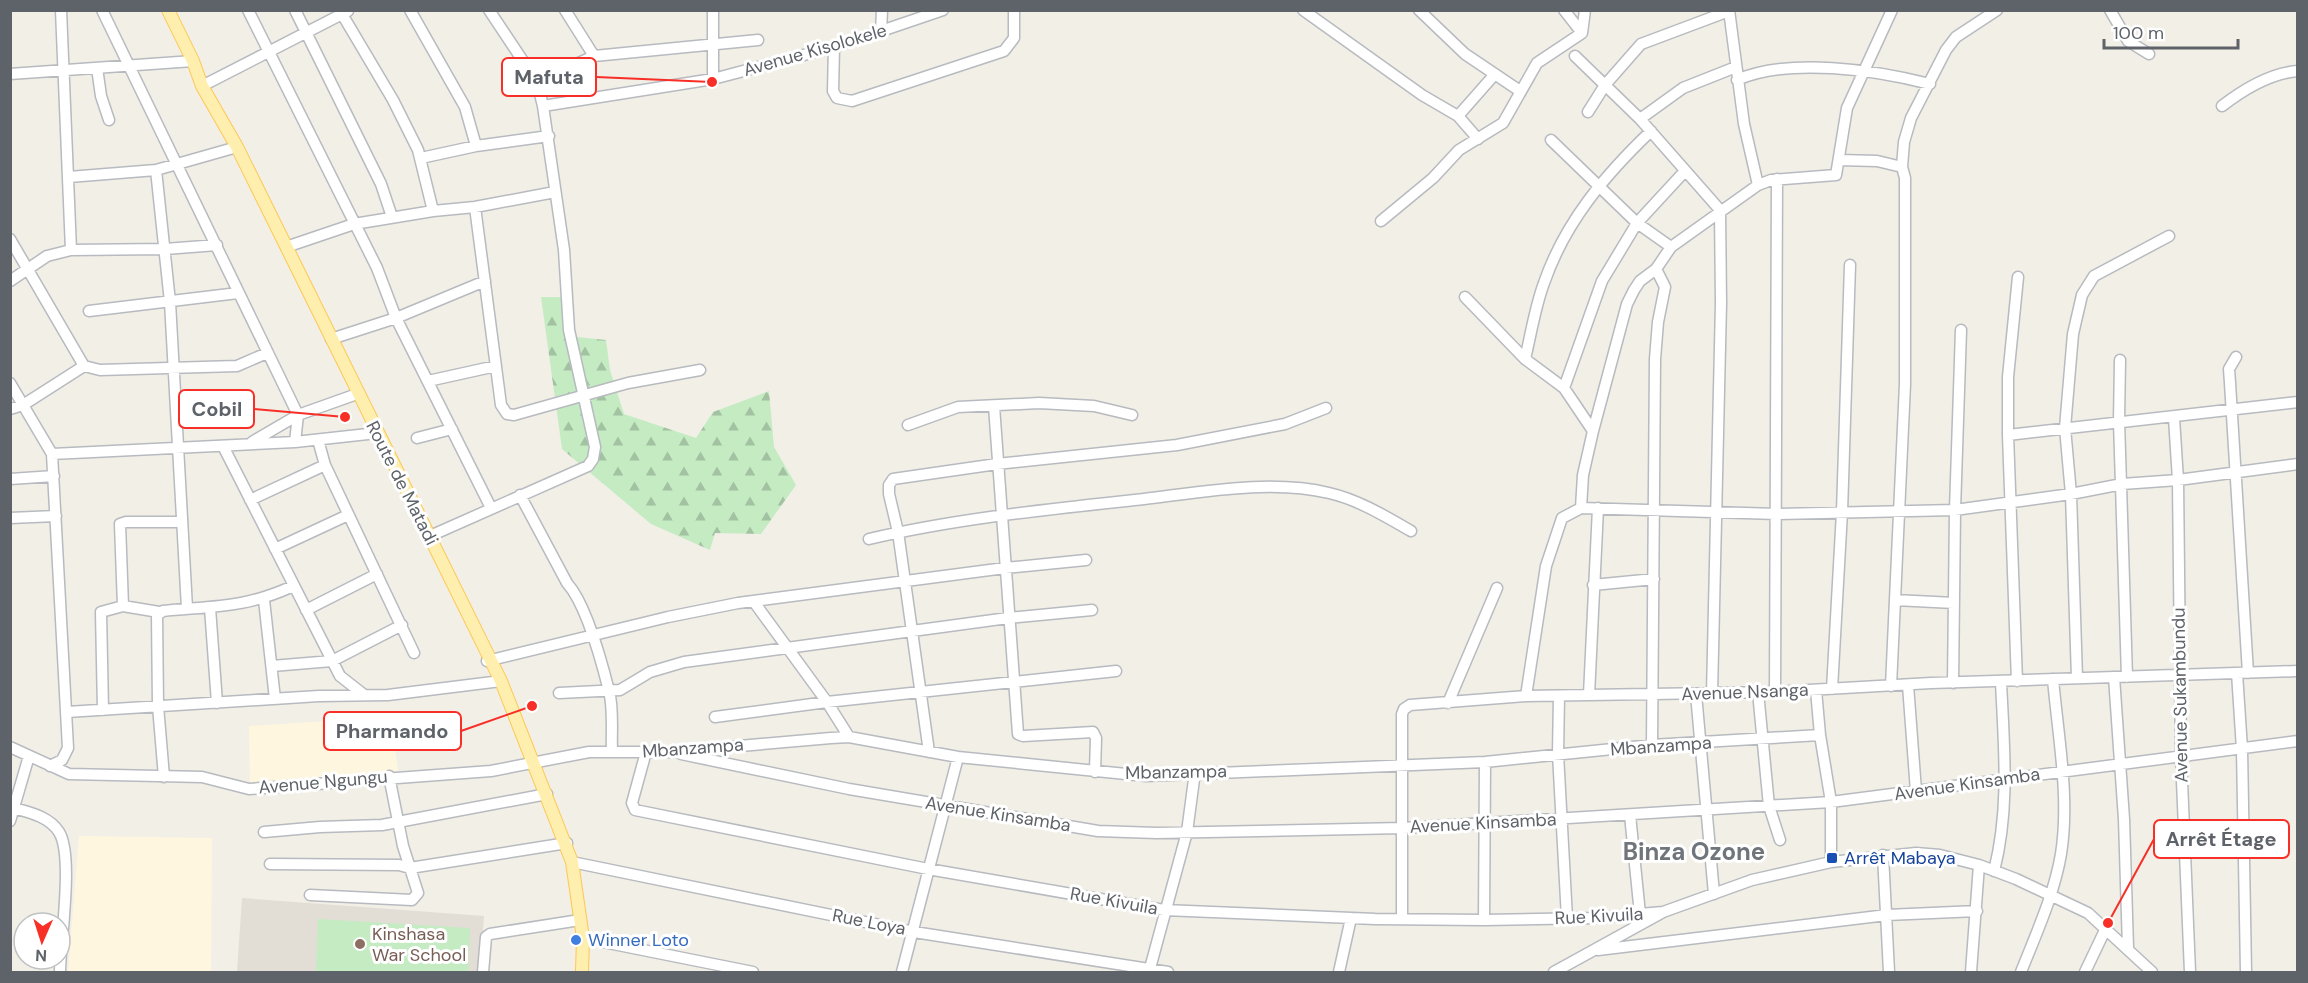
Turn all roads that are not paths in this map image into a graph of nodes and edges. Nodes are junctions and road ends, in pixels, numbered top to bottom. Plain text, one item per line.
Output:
1 (61, 10) edge
2 (102, 10) edge
3 (168, 10) edge
4 (248, 10) edge
5 (295, 10) edge
6 (410, 10) edge
7 (489, 10) edge
8 (565, 10) edge
9 (713, 10) edge
10 (882, 10) edge
11 (943, 10) edge
12 (1014, 10) edge
13 (1303, 10) edge
14 (1419, 10) edge
15 (1564, 10) edge
16 (1585, 10) edge
17 (1892, 10) edge
18 (1997, 10) edge
19 (2110, 10) edge
20 (1729, 11) edge
21 (345, 12) edge
22 (881, 32) junction
23 (307, 33) junction
24 (1582, 33) junction
25 (758, 40) dead end
26 (713, 45) junction
27 (834, 47) junction
28 (268, 53) junction
29 (2150, 54) dead end
30 (594, 56) junction
31 (1575, 56) dead end
32 (193, 61) junction
33 (129, 66) junction
34 (1736, 67) junction
35 (97, 68) junction
36 (64, 70) junction
37 (2298, 71) edge
38 (10, 74) edge
39 (1495, 74) junction
40 (1863, 74) junction
41 (712, 80) junction
42 (1737, 80) junction
43 (537, 82) junction
44 (1930, 84) junction
45 (1605, 85) junction
46 (202, 86) junction
47 (1520, 92) junction
48 (543, 106) junction
49 (2222, 106) dead end
50 (1588, 112) dead end
51 (1458, 116) junction
52 (1640, 119) junction
53 (109, 120) dead end
54 (1651, 131) junction
55 (549, 136) junction
56 (1478, 139) junction
57 (1551, 140) dead end
58 (476, 146) junction
59 (237, 147) junction
60 (422, 158) junction
61 (1839, 160) junction
62 (177, 162) junction
63 (1902, 167) junction
64 (156, 170) junction
65 (1685, 171) junction
66 (69, 177) junction
67 (1777, 179) junction
68 (1758, 185) junction
69 (1597, 186) junction
70 (555, 192) junction
71 (475, 207) junction
72 (1720, 210) junction
73 (433, 211) junction
74 (392, 217) junction
75 (1381, 221) dead end
76 (1637, 223) junction
77 (354, 224) junction
78 (2169, 236) dead end
79 (10, 239) edge
80 (217, 245) junction
81 (286, 247) junction
82 (1671, 247) junction
83 (165, 249) junction
84 (71, 250) junction
85 (1850, 265) dead end
86 (1656, 268) junction
87 (28, 270) junction
88 (2018, 277) dead end
89 (485, 281) junction
90 (10, 282) edge
91 (238, 293) junction
92 (1465, 297) dead end
93 (170, 302) junction
94 (90, 311) dead end
95 (396, 318) junction
96 (1961, 330) dead end
97 (331, 339) junction
98 (267, 353) junction
99 (2236, 357) dead end
100 (1526, 359) junction
101 (2120, 360) dead end
102 (84, 366) junction
103 (496, 366) junction
104 (173, 369) junction
105 (700, 370) dead end
106 (428, 381) junction
107 (10, 383) edge
108 (1564, 388) junction
109 (357, 394) junction
110 (584, 396) junction
111 (2298, 402) edge
112 (23, 405) junction
113 (994, 406) junction
114 (1326, 408) dead end
115 (10, 409) edge
116 (2233, 409) junction
117 (298, 415) junction
118 (1132, 415) dead end
119 (2174, 418) junction
120 (2120, 421) junction
121 (908, 425) dead end
122 (2065, 428) junction
123 (452, 429) junction
124 (1593, 431) junction
125 (377, 433) junction
126 (2008, 435) junction
127 (417, 438) dead end
128 (318, 440) junction
129 (295, 442) junction
130 (250, 443) junction
131 (224, 446) junction
132 (179, 448) junction
133 (52, 454) junction
134 (997, 464) junction
135 (2298, 464) edge
136 (325, 465) junction
137 (2235, 472) junction
138 (54, 476) junction
139 (10, 479) edge
140 (2178, 480) junction
141 (2122, 484) junction
142 (2070, 494) junction
143 (520, 495) junction
144 (250, 500) junction
145 (2009, 503) junction
146 (491, 508) junction
147 (1581, 508) junction
148 (1598, 508) junction
149 (1900, 509) junction
150 (1955, 510) junction
151 (1654, 512) junction
152 (1842, 512) junction
153 (1717, 513) junction
154 (1777, 514) junction
155 (348, 515) junction
156 (56, 516) junction
157 (1001, 516) junction
158 (10, 518) edge
159 (182, 522) junction
160 (1411, 531) dead end
161 (898, 532) junction
162 (430, 536) junction
163 (869, 539) dead end
164 (274, 549) junction
165 (1086, 560) dead end
166 (1005, 568) junction
167 (376, 574) junction
168 (1654, 579) junction
169 (903, 582) junction
170 (1593, 585) junction
171 (293, 586) junction
172 (1497, 588) dead end
173 (264, 600) junction
174 (1895, 600) junction
175 (754, 602) junction
176 (1954, 603) junction
177 (123, 606) junction
178 (187, 608) junction
179 (210, 608) junction
180 (306, 610) junction
181 (1092, 610) dead end
182 (159, 612) junction
183 (1008, 618) junction
184 (402, 625) junction
185 (910, 633) junction
186 (594, 637) junction
187 (789, 650) junction
188 (414, 653) dead end
189 (332, 661) junction
190 (489, 661) junction
191 (272, 666) junction
192 (1116, 671) dead end
193 (2298, 671) edge
194 (2242, 673) junction
195 (2179, 675) junction
196 (2127, 676) junction
197 (2114, 677) junction
198 (2077, 678) junction
199 (2053, 679) junction
200 (501, 681) junction
201 (1013, 681) junction
202 (2017, 681) junction
203 (2001, 682) junction
204 (1953, 683) junction
205 (1908, 685) junction
206 (1891, 686) junction
207 (1832, 689) junction
208 (1816, 690) junction
209 (1758, 692) junction
210 (1775, 692) junction
211 (559, 693) dead end
212 (610, 693) junction
213 (363, 694) junction
214 (920, 694) junction
215 (1653, 694) junction
216 (1696, 694) junction
217 (1712, 694) junction
218 (1590, 695) junction
219 (1526, 696) junction
220 (1558, 696) junction
221 (275, 699) junction
222 (827, 702) junction
223 (217, 703) junction
224 (1448, 703) junction
225 (158, 706) junction
226 (104, 710) junction
227 (67, 712) junction
228 (715, 717) dead end
229 (1820, 735) junction
230 (849, 737) junction
231 (1764, 738) junction
232 (2298, 741) edge
233 (1700, 742) junction
234 (1652, 745) junction
235 (10, 747) edge
236 (2242, 749) junction
237 (612, 752) junction
238 (646, 752) junction
239 (670, 752) junction
240 (929, 752) junction
241 (1558, 754) junction
242 (29, 756) junction
243 (958, 757) junction
244 (2181, 757) junction
245 (534, 760) junction
246 (1485, 762) junction
247 (2121, 763) junction
248 (1401, 764) junction
249 (50, 766) junction
250 (2062, 771) junction
251 (1095, 772) junction
252 (1195, 772) junction
253 (389, 776) junction
254 (164, 777) junction
255 (2006, 778) junction
256 (1916, 791) junction
257 (547, 794) junction
258 (1831, 802) junction
259 (945, 805) junction
260 (1769, 806) junction
261 (13, 808) edge
262 (1705, 811) junction
263 (1630, 815) junction
264 (1561, 819) junction
265 (10, 821) edge
266 (1483, 821) junction
267 (398, 822) junction
268 (1403, 828) junction
269 (264, 832) dead end
270 (1187, 832) junction
271 (1780, 840) dead end
272 (567, 843) junction
273 (1883, 855) junction
274 (572, 862) junction
275 (1832, 862) junction
276 (270, 864) dead end
277 (1979, 865) junction
278 (410, 868) junction
279 (928, 869) junction
280 (1994, 871) junction
281 (1714, 894) junction
282 (310, 895) dead end
283 (2051, 895) junction
284 (1164, 910) junction
285 (1977, 910) junction
286 (1662, 912) junction
287 (1640, 914) junction
288 (1887, 915) junction
289 (1351, 918) junction
290 (1402, 918) junction
291 (1567, 918) junction
292 (579, 920) junction
293 (1484, 920) junction
294 (2106, 928) junction
295 (914, 932) junction
296 (583, 938) junction
297 (2128, 948) junction
298 (1592, 951) junction
299 (1149, 971) edge
300 (60, 972) edge
301 (483, 972) edge
302 (582, 972) edge
303 (753, 972) edge
304 (902, 972) edge
305 (1168, 972) edge
306 (1339, 972) edge
307 (1554, 972) edge
308 (1889, 972) edge
309 (1971, 972) edge
310 (2021, 972) edge
311 (2085, 972) edge
312 (2152, 972) edge
313 (2190, 972) edge
314 (2246, 972) edge

1 - 36 street
2 - 33 street
3 - 32 main road, Route de Matadi
4 - 28 street
5 - 23 street
6 - 58 street
7 - 43 street
8 - 30 street
9 - 26 street
10 - 22 street
11 - 22 street, Avenue Kisolokele
12 - 27 street
13 - 51 street
14 - 39 street
15 - 24 street
16 - 24 street
17 - 40 street
18 - 44 street
19 - 29 street
20 - 34 street
20 - 45 street
21 - 23 street
21 - 60 street
22 - 27 street, Avenue Kisolokele
23 - 28 street
23 - 74 street
24 - 47 street
25 - 26 street
26 - 30 street
26 - 41 street
27 - 41 street, Avenue Kisolokele
28 - 46 street
28 - 77 street
30 - 43 street
31 - 45 street
32 - 33 street
32 - 46 main road, Route de Matadi
33 - 35 street
33 - 62 street
34 - 42 street
34 - 52 street
35 - 36 street
35 - 53 street
36 - 38 street
36 - 66 street
37 - 49 street
39 - 47 street
39 - 51 street
40 - 42 street
40 - 44 street
40 - 61 street
41 - 48 street, Avenue Kisolokele
42 - 68 street
43 - 48 street
44 - 63 street
45 - 50 street
45 - 52 street
46 - 59 main road, Route de Matadi
47 - 56 street
48 - 55 street
51 - 56 street
52 - 54 street
54 - 65 street
54 - 69 street
55 - 58 street
55 - 70 street
56 - 75 street
57 - 69 street
58 - 60 street
59 - 62 street
59 - 81 main road, Route de Matadi
60 - 73 street
61 - 63 street
61 - 67 street
62 - 64 street
62 - 80 street
63 - 149 street
64 - 66 street
64 - 83 street
65 - 72 street
65 - 76 street
66 - 84 street
67 - 68 street
67 - 154 street
68 - 72 street
69 - 76 street
69 - 100 street
70 - 71 street
70 - 110 street
71 - 73 street
71 - 89 street
72 - 82 street
72 - 153 street
73 - 74 street
74 - 77 street
76 - 82 street
76 - 108 street
77 - 81 street
77 - 95 street
78 - 122 street
79 - 87 street
80 - 83 street
80 - 91 street
81 - 97 main road, Route de Matadi
82 - 86 street
83 - 84 street
83 - 93 street
84 - 87 street
85 - 152 street
86 - 124 street
86 - 151 street
87 - 90 street
87 - 102 street
88 - 126 street
89 - 95 street
89 - 103 street
91 - 93 street
91 - 98 street
92 - 100 street
93 - 94 street
93 - 104 street
95 - 97 street
95 - 106 street
96 - 150 street
97 - 109 main road, Route de Matadi
98 - 104 street
98 - 117 street
99 - 116 street
100 - 108 street
101 - 120 street
102 - 104 street
102 - 112 street
103 - 106 street
103 - 110 street
104 - 132 street
105 - 110 street
106 - 123 street
107 - 112 street
108 - 124 street
109 - 117 street
109 - 125 main road, Route de Matadi
110 - 143 street
111 - 116 street
112 - 115 street
112 - 133 street
113 - 118 street
113 - 121 street
113 - 134 street
114 - 134 street
116 - 119 street
116 - 137 street
117 - 129 street
117 - 130 street
119 - 120 street
119 - 140 street, Avenue Sukambundu
120 - 122 street
120 - 141 street
122 - 126 street
122 - 142 street
123 - 127 street
123 - 146 street
124 - 147 street
125 - 128 street
125 - 162 main road, Route de Matadi
126 - 145 street
128 - 129 street
128 - 136 street
129 - 130 street
130 - 131 street
131 - 132 street
131 - 144 street
132 - 133 street
132 - 159 street
133 - 138 street
134 - 157 street
134 - 161 street
135 - 137 street
136 - 144 street
136 - 155 street
137 - 140 street
137 - 194 street
138 - 139 street
138 - 156 street
140 - 141 street
140 - 195 street, Avenue Sukambundu
141 - 142 street
141 - 196 street
142 - 145 street
142 - 198 street
143 - 146 street
143 - 186 street
144 - 164 street
145 - 150 street
145 - 202 street
146 - 162 street
147 - 148 street
147 - 219 street
148 - 151 street
148 - 170 street
149 - 150 street
149 - 152 street
149 - 174 street
150 - 176 street
151 - 153 street
151 - 168 street
152 - 154 street
152 - 207 street
153 - 154 street
153 - 217 street
154 - 210 street
155 - 164 street
155 - 167 street
156 - 158 street
156 - 227 street
157 - 160 street
157 - 161 street
157 - 166 street
159 - 177 street
159 - 178 street
161 - 163 street
161 - 169 street
162 - 190 main road, Route de Matadi
164 - 171 street
165 - 166 street
166 - 169 street
166 - 183 street
167 - 180 street
167 - 184 street
168 - 170 street
168 - 215 street
169 - 175 street
169 - 185 street
170 - 218 street
171 - 173 street
171 - 180 street
172 - 224 street
173 - 179 street
173 - 191 street
174 - 176 street
174 - 206 street
175 - 186 street
175 - 187 street
176 - 204 street
177 - 182 street
177 - 226 street
178 - 179 street
178 - 182 street
179 - 223 street
180 - 189 street
181 - 183 street
182 - 225 street
183 - 185 street
183 - 201 street
184 - 188 street
184 - 189 street
185 - 187 street
185 - 214 street
186 - 190 street
186 - 212 street
187 - 212 street
187 - 222 street
189 - 191 street
189 - 213 street
190 - 200 main road, Route de Matadi
191 - 221 street
192 - 201 street
193 - 194 street, Avenue Nsanga
194 - 195 street, Avenue Nsanga
194 - 236 street
195 - 196 street, Avenue Nsanga
195 - 244 street, Avenue Sukambundu
196 - 197 street, Avenue Nsanga
197 - 198 street, Avenue Nsanga
197 - 247 street
198 - 199 street, Avenue Nsanga
199 - 202 street, Avenue Nsanga
199 - 250 street
200 - 213 street
200 - 245 main road, Route de Matadi
201 - 214 street
201 - 251 street
202 - 203 street, Avenue Nsanga
203 - 204 street, Avenue Nsanga
203 - 255 street
204 - 205 street, Avenue Nsanga
205 - 206 street, Avenue Nsanga
205 - 256 street
206 - 207 street, Avenue Nsanga
207 - 208 street, Avenue Nsanga
208 - 210 street, Avenue Nsanga
208 - 229 street
209 - 210 street, Avenue Nsanga
209 - 217 street, Avenue Nsanga
209 - 231 street
211 - 212 street
212 - 237 street
213 - 221 street
214 - 222 street
214 - 240 street
215 - 216 street, Avenue Nsanga
215 - 218 street, Avenue Nsanga
215 - 234 street
216 - 217 street, Avenue Nsanga
216 - 233 street
218 - 220 street, Avenue Nsanga
219 - 220 street, Avenue Nsanga
219 - 224 street, Avenue Nsanga
220 - 241 street
221 - 223 street
222 - 228 street
222 - 230 street
223 - 225 street
224 - 248 street, Avenue Nsanga
225 - 226 street
225 - 254 street
226 - 227 street
227 - 249 street
229 - 231 street, Mbanzampa
229 - 258 street
230 - 239 street, Mbanzampa
230 - 240 street, Mbanzampa
231 - 233 street, Mbanzampa
231 - 260 street
232 - 236 street, Avenue Kinsamba
233 - 234 street, Mbanzampa
233 - 262 street
234 - 241 street, Mbanzampa
235 - 242 street, Avenue Ngungu
236 - 244 street, Avenue Kinsamba
236 - 314 street
237 - 238 street, Mbanzampa
237 - 245 street, Mbanzampa
238 - 239 street, Mbanzampa
238 - 279 street, Rue Kivuila
239 - 259 street, Avenue Kinsamba
240 - 243 street, Mbanzampa
241 - 246 street, Mbanzampa
241 - 264 street
242 - 249 street, Avenue Ngungu
242 - 261 street
243 - 251 street, Mbanzampa
243 - 259 street
244 - 247 street, Avenue Kinsamba
244 - 313 street, Avenue Sukambundu
245 - 253 street, Avenue Ngungu
245 - 257 main road, Route de Matadi
246 - 248 street, Mbanzampa
246 - 266 street
247 - 250 street, Avenue Kinsamba
247 - 297 street
248 - 252 street, Mbanzampa
248 - 268 street, Avenue Nsanga
249 - 254 street, Avenue Ngungu
250 - 255 street, Avenue Kinsamba
250 - 283 street
251 - 252 street, Mbanzampa
252 - 270 street
253 - 254 street, Avenue Ngungu
253 - 267 street
255 - 256 street, Avenue Kinsamba
255 - 280 street
256 - 258 street, Avenue Kinsamba
257 - 267 street
257 - 272 main road, Route de Matadi
258 - 260 street, Avenue Kinsamba
258 - 275 street
259 - 270 street, Avenue Kinsamba
259 - 279 street
260 - 262 street, Avenue Kinsamba
260 - 271 street
261 - 265 street
261 - 300 street
262 - 263 street, Avenue Kinsamba
262 - 281 street
263 - 264 street, Avenue Kinsamba
263 - 287 street
264 - 266 street, Avenue Kinsamba
264 - 291 street
266 - 268 street, Avenue Kinsamba
266 - 293 street
267 - 269 street
267 - 278 street
268 - 270 street, Avenue Kinsamba
268 - 290 street, Avenue Nsanga
270 - 284 street
272 - 274 main road, Route de Matadi
272 - 278 street
273 - 275 street
273 - 277 street
273 - 288 street
274 - 292 main road, Route de Matadi
274 - 295 street, Rue Loya
275 - 281 street
276 - 278 street
277 - 280 street
277 - 285 street
278 - 282 street
279 - 284 street, Rue Kivuila
279 - 295 street
280 - 283 street
281 - 286 street
283 - 294 street
283 - 310 street
284 - 289 street, Rue Kivuila
284 - 299 street
285 - 288 street
285 - 309 street
286 - 287 street, Rue Kivuila
286 - 298 street
287 - 291 street, Rue Kivuila
288 - 298 street
288 - 308 street
289 - 290 street, Rue Kivuila
289 - 306 street
290 - 293 street, Rue Kivuila
291 - 293 street, Rue Kivuila
292 - 296 main road, Route de Matadi
292 - 301 street
294 - 297 street
294 - 311 street
295 - 299 street, Rue Loya
295 - 304 street
296 - 302 main road, Route de Matadi
296 - 303 street
297 - 312 street
298 - 307 street
299 - 305 street, Rue Loya

